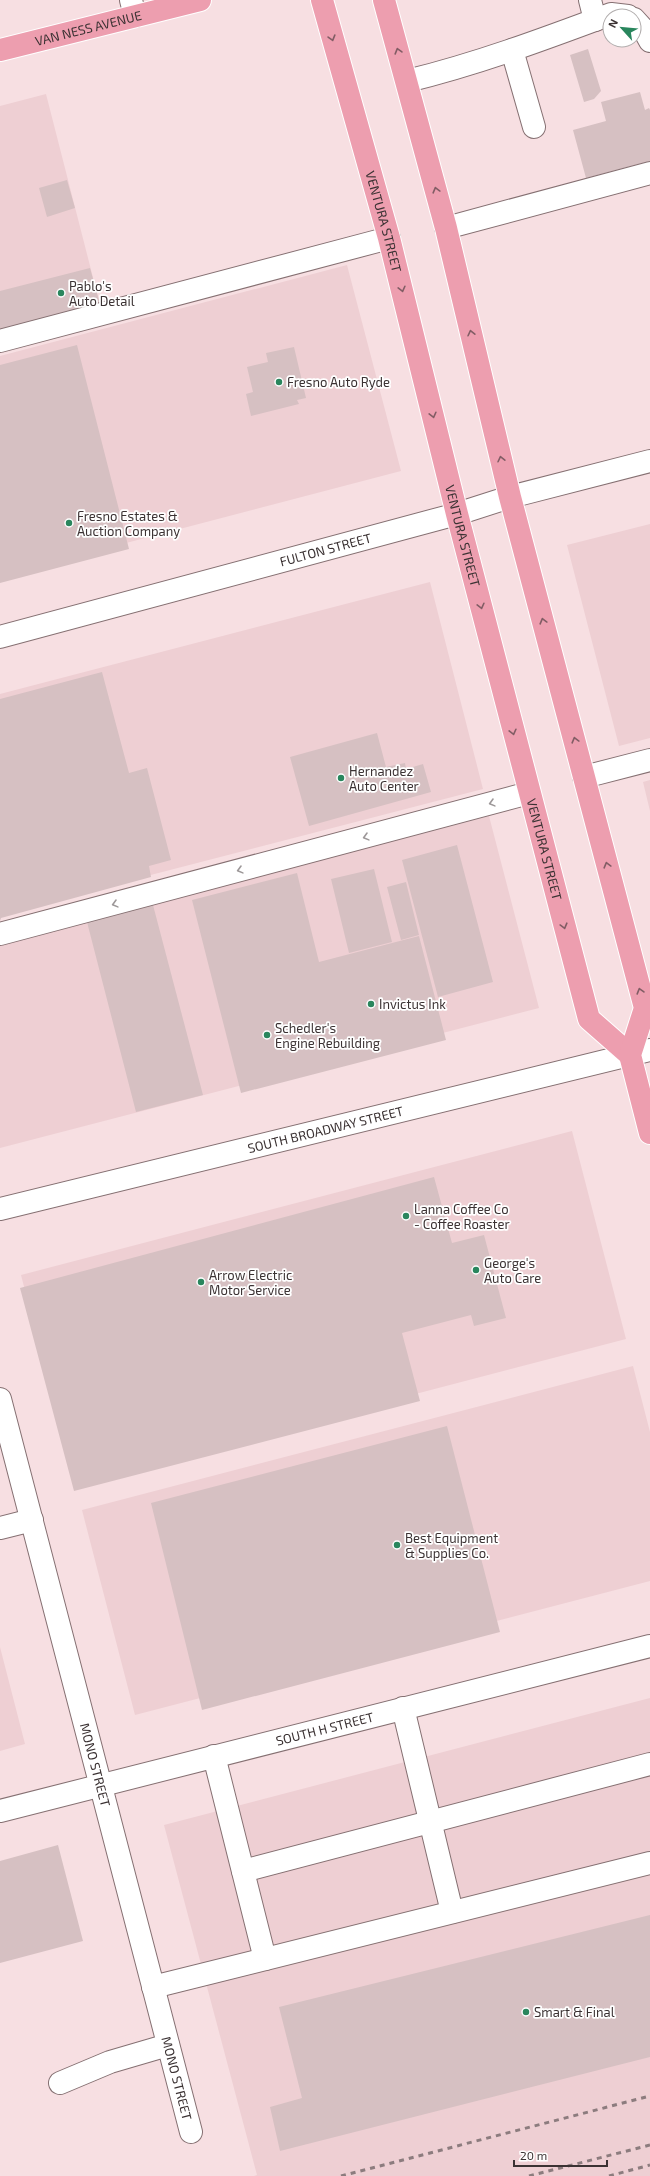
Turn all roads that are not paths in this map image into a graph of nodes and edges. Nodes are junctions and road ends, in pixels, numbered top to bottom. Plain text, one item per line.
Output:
1 (200, 0) edge
2 (322, 0) edge
3 (384, 0) edge
4 (133, 8) edge
5 (592, 10) edge
6 (602, 12) edge
7 (642, 28) edge
8 (650, 41) edge
9 (0, 50) edge
10 (512, 50) junction
11 (407, 80) junction
12 (534, 127) dead end
13 (650, 173) edge
14 (446, 228) junction
15 (389, 238) junction
16 (0, 340) edge
17 (650, 461) edge
18 (510, 497) junction
19 (457, 514) junction
20 (0, 637) edge
21 (650, 760) edge
22 (584, 777) junction
23 (529, 793) junction
24 (0, 934) edge
25 (640, 1053) edge
26 (650, 1133) edge
27 (0, 1209) edge
28 (0, 1399) edge
29 (32, 1520) junction
30 (0, 1528) edge
31 (650, 1646) edge
32 (403, 1708) junction
33 (214, 1756) junction
34 (650, 1764) edge
35 (101, 1785) junction
36 (0, 1811) edge
37 (431, 1822) junction
38 (650, 1863) edge
39 (243, 1871) junction
40 (452, 1912) junction
41 (265, 1959) junction
42 (153, 1987) junction
43 (168, 2045) junction
44 (60, 2083) dead end
45 (191, 2132) dead end

1 - 4 main road, VAN NESS AVENUE
2 -> 15 main road, VENTURA STREET
11 -> 3 main road
4 - 9 main road, VAN NESS AVENUE
5 - 6 street
5 - 10 street
7 - 8 street
10 - 11 street
10 - 12 street
14 -> 11 main road
13 - 14 street
18 -> 14 main road
15 - 16 street
15 -> 19 main road, VENTURA STREET
17 - 18 street, FULTON STREET
18 - 19 street, FULTON STREET
22 -> 18 main road
19 - 20 street, FULTON STREET
19 -> 23 main road, VENTURA STREET
21 - 22 street
25 -> 22 main road
23 -> 24 street
23 -> 25 main road, VENTURA STREET
25 - 26 main road
25 - 27 street, SOUTH BROADWAY STREET
28 - 29 street, MONO STREET
29 - 30 street
29 - 35 street, MONO STREET
31 - 32 street, SOUTH H STREET
32 - 33 street, SOUTH H STREET
32 - 37 street
33 - 35 street, SOUTH H STREET
33 - 39 street
34 - 37 street
35 - 36 street, SOUTH H STREET
35 - 42 street, MONO STREET
37 - 39 street
37 - 40 street
38 - 40 street
39 - 41 street
40 - 41 street
41 - 42 street
42 - 43 street, MONO STREET
43 - 44 street
43 - 45 street, MONO STREET

